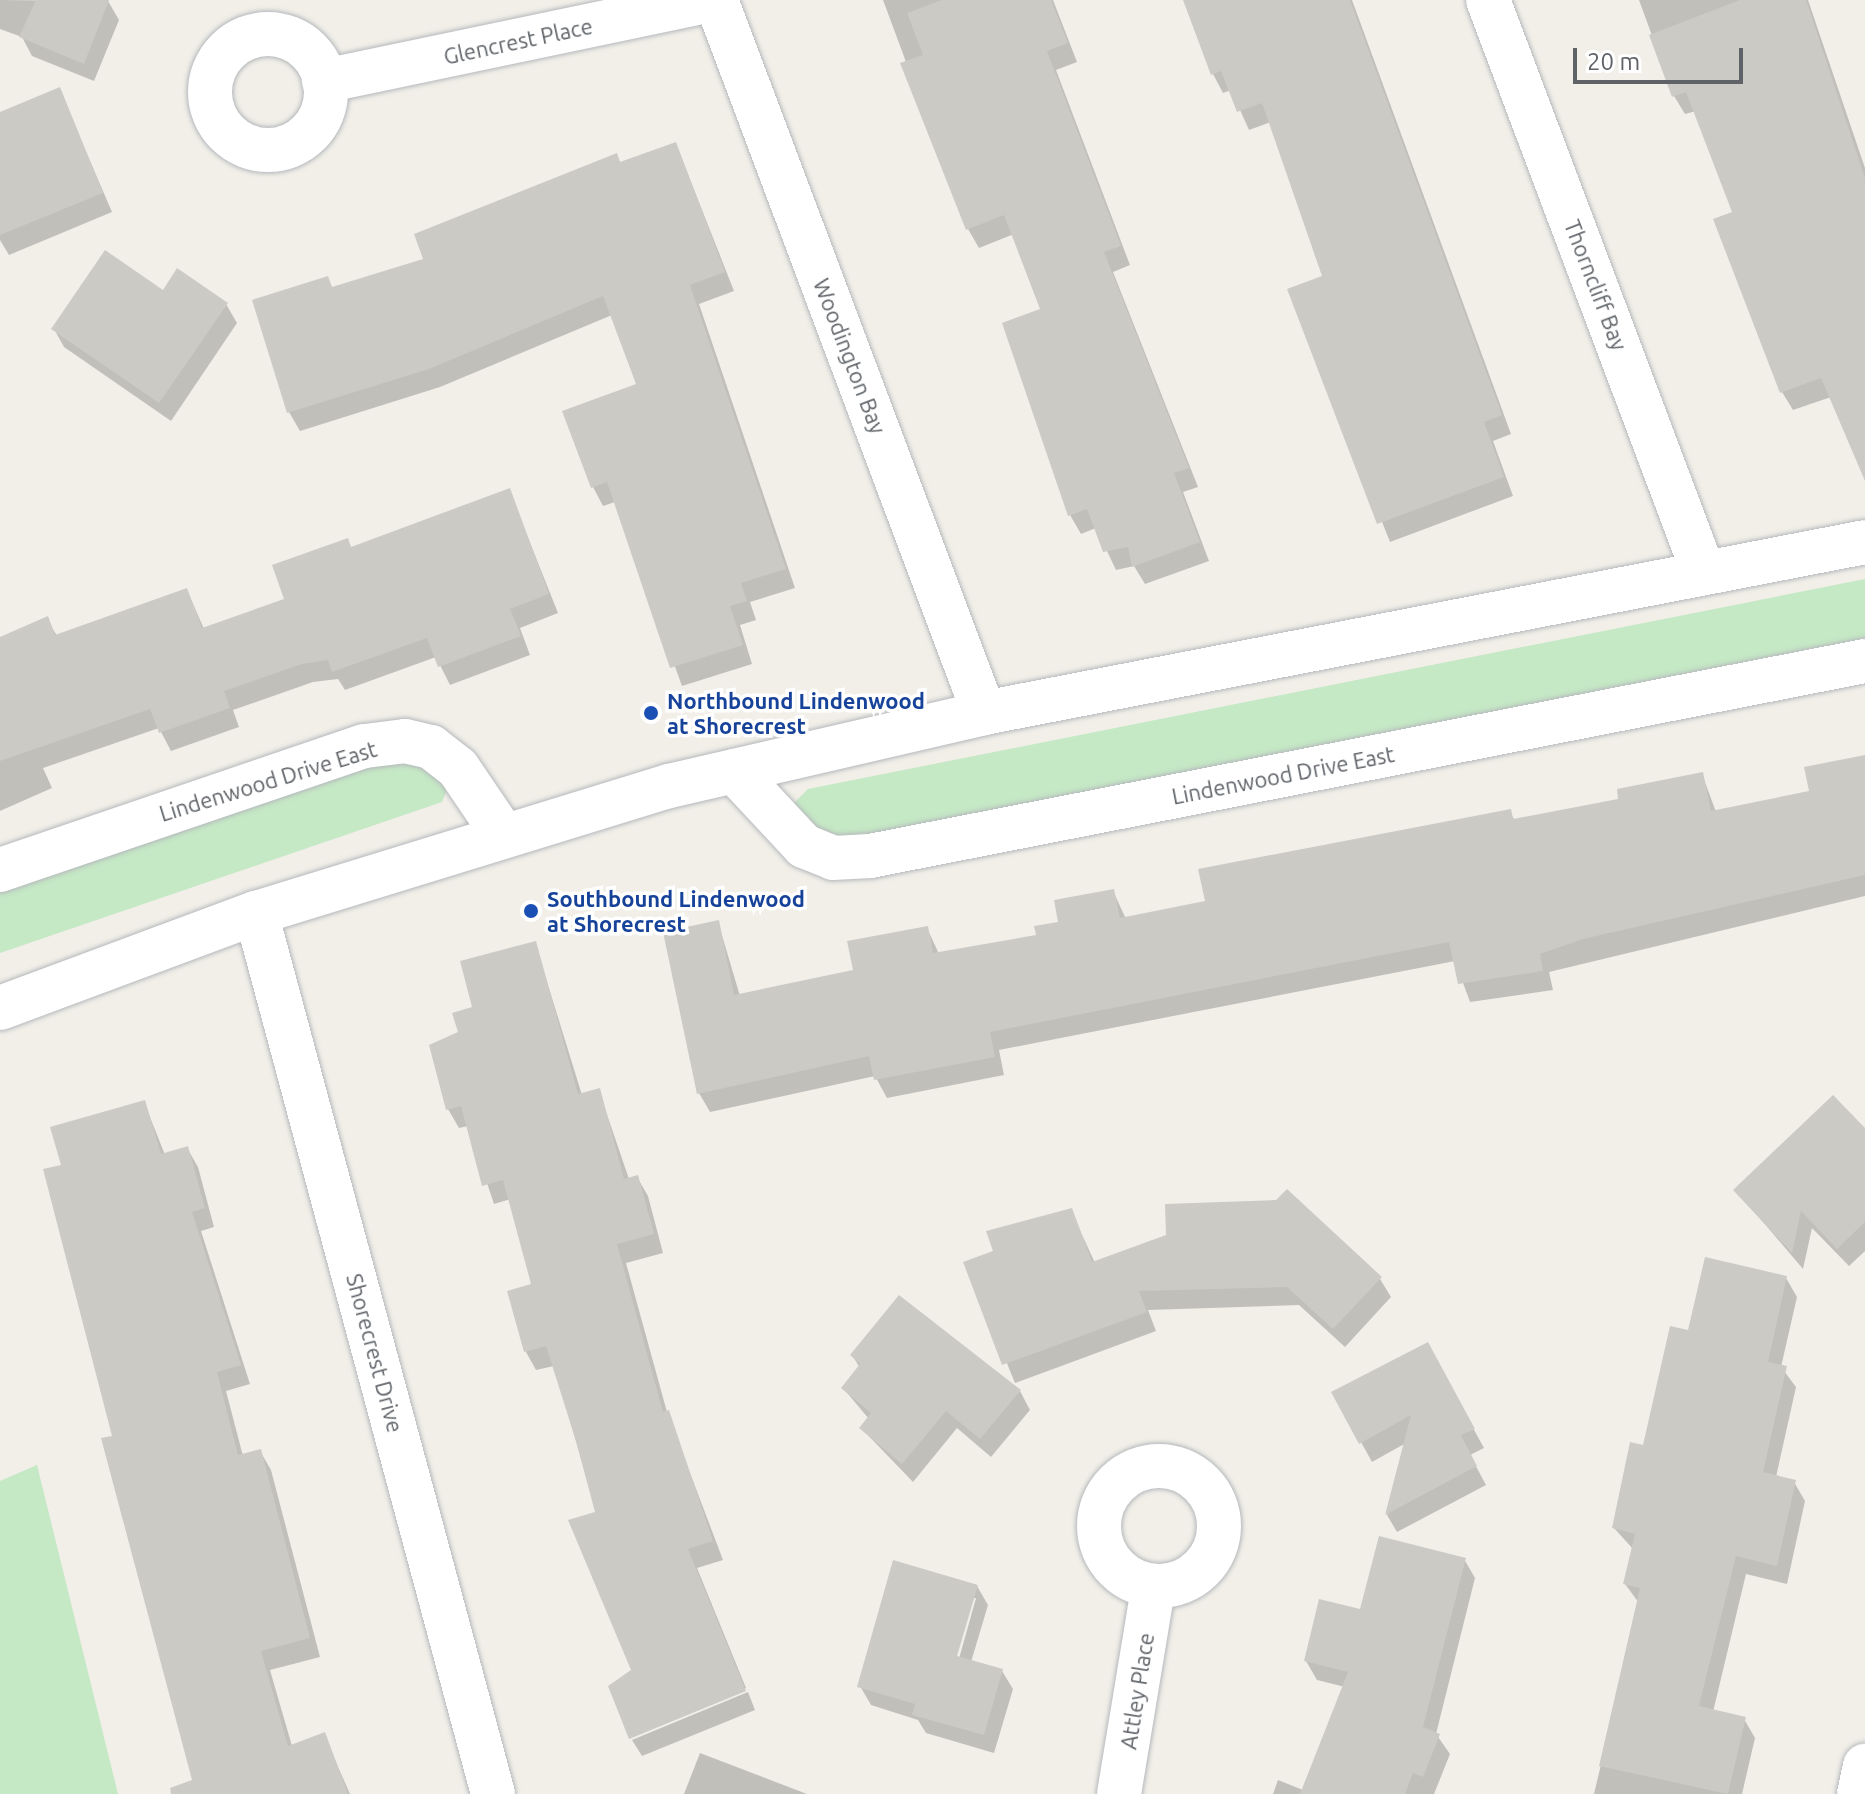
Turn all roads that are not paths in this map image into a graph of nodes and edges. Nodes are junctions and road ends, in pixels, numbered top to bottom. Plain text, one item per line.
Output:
1 (714, 0) edge
2 (1488, 0) edge
3 (324, 81) dead end
4 (1865, 542) edge
5 (1703, 571) junction
6 (1865, 661) edge
7 (984, 713) junction
8 (734, 771) junction
9 (502, 833) junction
10 (0, 870) edge
11 (256, 913) junction
12 (0, 1008) edge
13 (1153, 1588) dead end
14 (1865, 1766) edge
15 (493, 1794) edge
16 (1119, 1794) edge
17 (1859, 1794) edge

1 - 3 street, Glencrest Place
1 - 7 street, Woodington Bay
2 - 5 street, Thorncliff Bay
4 - 5 street
5 - 7 street
6 - 8 street, Lindenwood Drive East
7 - 8 street
8 - 9 street
9 - 10 street, Lindenwood Drive East
9 - 11 street
11 - 12 street
11 - 15 street, Shorecrest Drive
13 - 16 street, Attley Place
14 - 17 street

